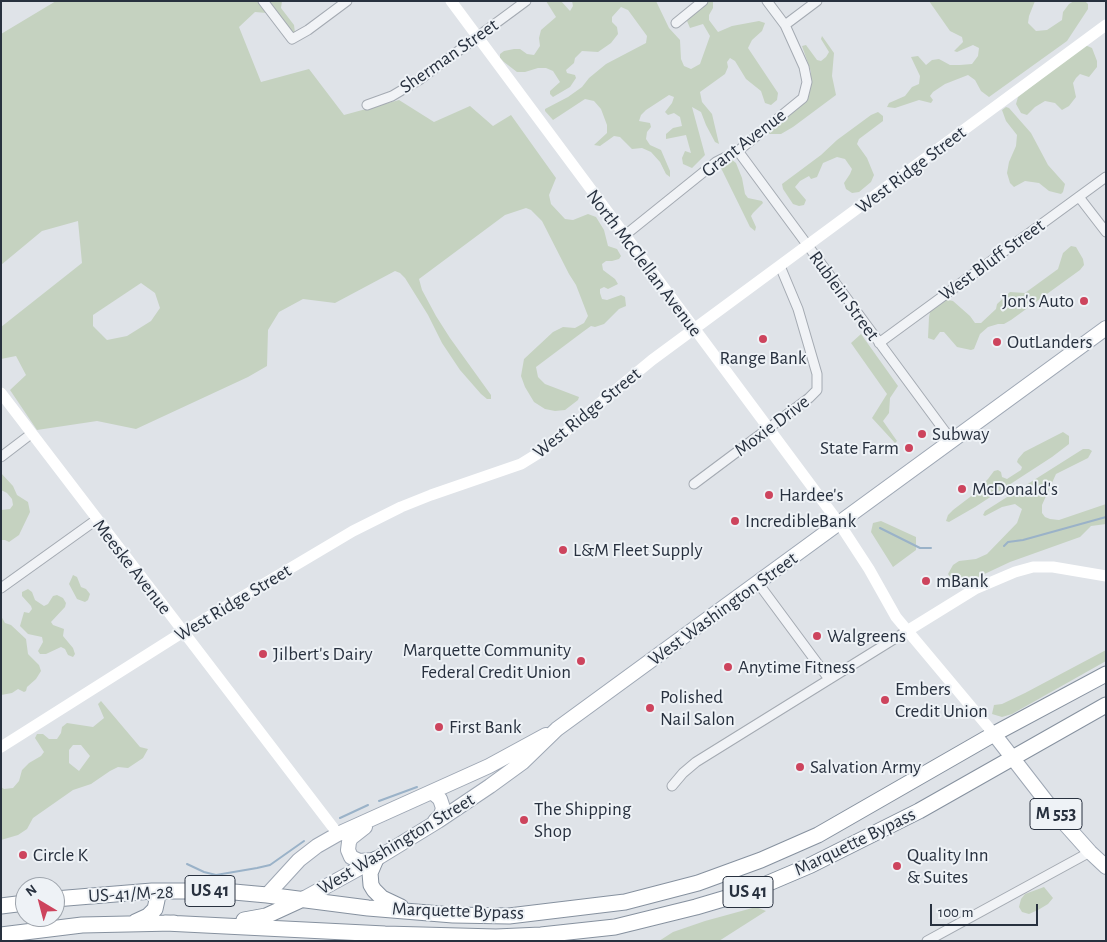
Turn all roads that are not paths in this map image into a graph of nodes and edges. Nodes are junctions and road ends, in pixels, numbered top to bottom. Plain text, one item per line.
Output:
1 (263, 1) edge
2 (347, 1) edge
3 (451, 1) edge
4 (526, 1) edge
5 (703, 1) edge
6 (767, 1) edge
7 (817, 1) edge
8 (676, 23) dead end
9 (785, 25) junction
10 (1106, 26) edge
11 (477, 37) junction
12 (367, 105) dead end
13 (738, 151) junction
14 (1106, 177) edge
15 (1079, 197) junction
16 (1106, 232) edge
17 (624, 236) junction
18 (807, 246) junction
19 (780, 266) junction
20 (1106, 328) edge
21 (694, 329) junction
22 (878, 343) junction
23 (1, 393) edge
24 (769, 429) junction
25 (31, 434) junction
26 (952, 441) junction
27 (1, 458) edge
28 (694, 484) dead end
29 (96, 520) junction
30 (839, 523) junction
31 (1106, 576) edge
32 (758, 583) junction
33 (1, 588) edge
34 (907, 631) junction
35 (183, 632) junction
36 (1106, 674) edge
37 (829, 679) junction
38 (1106, 705) edge
39 (558, 729) junction
40 (994, 734) junction
41 (1, 746) edge
42 (1012, 757) junction
43 (672, 786) dead end
44 (432, 792) junction
45 (865, 808) junction
46 (379, 816) junction
47 (431, 826) junction
48 (338, 834) junction
49 (861, 840) junction
50 (1090, 852) junction
51 (376, 859) junction
52 (1106, 866) edge
53 (152, 891) junction
54 (267, 895) junction
55 (65, 898) edge
56 (303, 899) junction
57 (410, 911) junction
58 (165, 923) junction
59 (129, 924) junction
60 (1, 935) edge
61 (927, 941) edge

1 - 2 street
3 - 11 street, North McClellan Avenue
4 - 11 street, Sherman Street
5 - 8 street
6 - 9 street, Grant Avenue
7 - 9 street
9 - 13 street, Grant Avenue
10 - 18 street, West Ridge Street
11 - 12 street, Sherman Street
11 - 17 street, North McClellan Avenue
13 - 17 street, Grant Avenue
13 - 18 street, Rublein Street
14 - 15 street, West Bluff Street
15 - 16 street
15 - 22 street, West Bluff Street
17 - 21 street, North McClellan Avenue
18 - 19 street, West Ridge Street
18 - 22 street, Rublein Street
19 - 21 street, West Ridge Street
19 - 24 street, Moxie Drive
20 - 26 main road, West Washington Street
21 - 24 street, North McClellan Avenue
21 - 35 street, West Ridge Street
22 - 26 street, Rublein Street
23 - 25 street, Meeske Avenue
24 - 28 street, Moxie Drive
24 - 30 street, North McClellan Avenue
25 - 27 street
25 - 29 street, Meeske Avenue
26 - 30 main road, West Washington Street
29 - 33 street
29 - 35 street, Meeske Avenue
30 - 32 main road, West Washington Street
30 - 34 street, North McClellan Avenue
31 - 34 street
32 - 37 street
32 - 39 main road, West Washington Street
34 - 37 street
34 - 40 street, North McClellan Avenue
35 - 41 street, West Ridge Street
35 - 48 street, Meeske Avenue
36 - 40 highway, Marquette Bypass / US 41
37 - 43 street
38 - 42 highway, Marquette Bypass / US 41
39 - 44 main road, West Washington Street
39 - 47 main road, West Washington Street
40 - 42 main road, M 553
40 - 45 highway, Marquette Bypass / US 41
42 - 49 highway, Marquette Bypass / US 41
42 - 50 main road, M 553
44 - 46 main road, West Washington Street
44 - 47 main road
45 - 49 highway
45 - 57 highway, Marquette Bypass / US 41
46 - 48 main road, West Washington Street
46 - 51 main road
47 - 51 main road, West Washington Street
48 - 54 main road, West Washington Street
49 - 58 highway, Marquette Bypass / US 41
50 - 52 main road, M 553
50 - 61 street
51 - 56 main road, West Washington Street
51 - 57 highway
53 - 54 highway, US-41/M-28 / US 41
53 - 55 highway, US-41/M-28 / US 41
53 - 59 highway
54 - 56 highway, Marquette Bypass / US 41
56 - 57 highway, Marquette Bypass / US 41
56 - 58 highway
58 - 59 highway, US-41/M-28 / US 41
59 - 60 highway, US-41/M-28 / US 41

